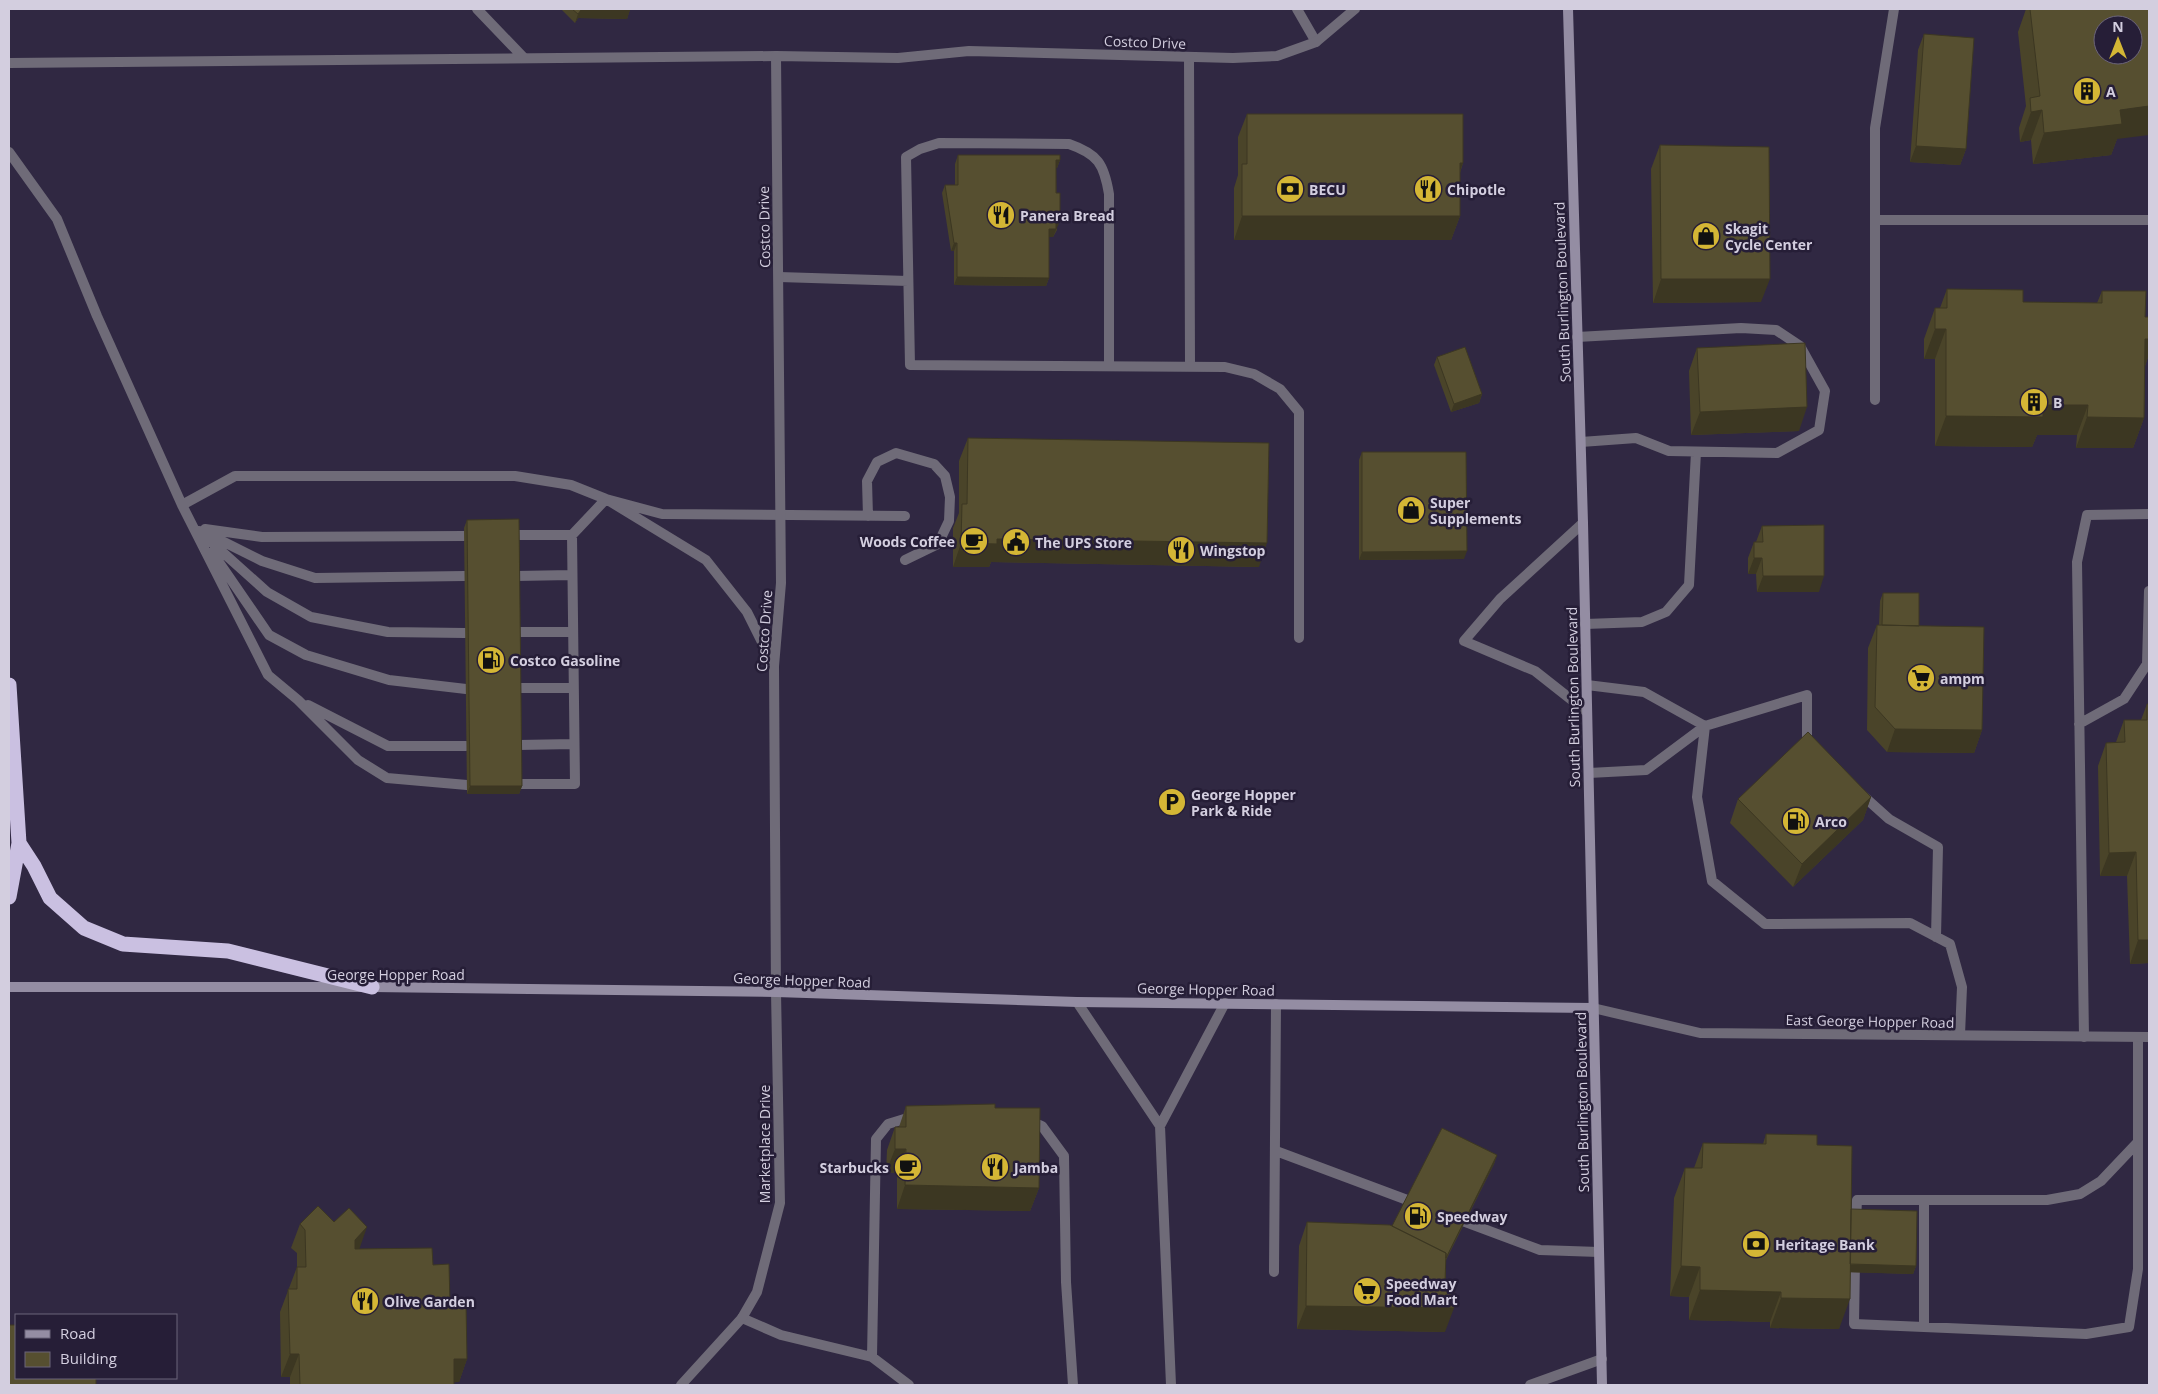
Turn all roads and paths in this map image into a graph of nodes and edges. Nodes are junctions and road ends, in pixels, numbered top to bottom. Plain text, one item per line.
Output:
1 (477, 9) edge
2 (1297, 9) edge
3 (1355, 9) edge
4 (1568, 9) edge
5 (1894, 9) edge
6 (1316, 42) junction
7 (776, 56) junction
8 (1189, 57) junction
9 (524, 58) junction
10 (9, 63) edge
11 (9, 152) edge
12 (1875, 220) junction
13 (2149, 220) edge
14 (779, 277) junction
15 (908, 281) junction
16 (1577, 337) junction
17 (1109, 365) junction
18 (1190, 366) junction
19 (1875, 400) dead end
20 (1581, 442) junction
21 (1696, 452) junction
22 (606, 499) junction
23 (182, 505) junction
24 (2149, 514) edge
25 (782, 515) junction
26 (868, 516) junction
27 (905, 516) dead end
28 (1583, 522) junction
29 (194, 527) junction
30 (516, 535) edge
31 (572, 535) junction
32 (464, 536) dead end
33 (905, 560) dead end
34 (572, 575) junction
35 (465, 576) dead end
36 (516, 576) edge
37 (2149, 591) edge
38 (1585, 624) junction
39 (517, 632) edge
40 (573, 632) junction
41 (466, 633) edge
42 (1299, 638) dead end
43 (774, 666) junction
44 (9, 685) edge
45 (1587, 685) junction
46 (518, 688) edge
47 (573, 688) junction
48 (466, 689) dead end
49 (298, 700) junction
50 (1588, 712) junction
51 (2079, 724) junction
52 (1705, 726) junction
53 (574, 744) junction
54 (518, 745) edge
55 (466, 746) dead end
56 (1814, 751) edge
57 (1589, 773) junction
58 (518, 784) edge
59 (467, 785) dead end
60 (1855, 788) edge
61 (18, 843) junction
62 (9, 897) edge
63 (1936, 937) junction
64 (9, 987) edge
65 (372, 987) junction
66 (776, 992) junction
67 (1077, 1002) junction
68 (1224, 1003) junction
69 (1276, 1004) junction
70 (1594, 1008) junction
71 (1960, 1035) junction
72 (2084, 1037) junction
73 (2138, 1037) junction
74 (2149, 1037) edge
75 (920, 1116) edge
76 (1014, 1118) edge
77 (1160, 1126) junction
78 (2138, 1142) junction
79 (1276, 1151) junction
80 (1924, 1200) junction
81 (1856, 1228) edge
82 (1856, 1247) edge
83 (1599, 1252) junction
84 (1274, 1272) dead end
85 (742, 1318) junction
86 (1924, 1327) junction
87 (872, 1357) junction
88 (1602, 1358) junction
89 (682, 1385) edge
90 (909, 1385) edge
91 (1072, 1385) edge
92 (1171, 1385) edge
93 (1530, 1385) edge
94 (1602, 1385) edge

1 - 9 street
2 - 6 street
3 - 6 street, Costco Drive
4 - 16 main road, South Burlington Boulevard
5 - 12 street
6 - 8 street, Costco Drive
7 - 8 street, Costco Drive
7 - 9 street
7 - 14 street, Costco Drive
8 - 18 street
9 - 10 street
11 - 23 street
12 - 13 street
12 - 19 street
14 - 15 street
14 - 25 street, Costco Drive
15 - 17 street
15 - 17 street
16 - 20 main road, South Burlington Boulevard
16 - 21 street
17 - 18 street
18 - 42 street
20 - 21 street
20 - 28 main road, South Burlington Boulevard
21 - 38 street
22 - 23 street
22 - 25 street
22 - 31 street
22 - 43 street
23 - 29 street
24 - 51 street
25 - 26 street
25 - 43 street, Costco Drive
26 - 27 street
26 - 33 street
28 - 38 main road, South Burlington Boulevard
28 - 50 street
29 - 32 street
29 - 35 street
29 - 41 street
29 - 48 street
29 - 49 street
30 - 31 street
31 - 34 street
34 - 36 street
34 - 40 street
37 - 51 street
38 - 45 main road, South Burlington Boulevard
39 - 40 street
40 - 47 street
43 - 66 street, Costco Drive
44 - 61 highway
45 - 50 main road, South Burlington Boulevard
45 - 52 street
46 - 47 street
47 - 53 street
49 - 55 street
49 - 59 street
50 - 57 main road, South Burlington Boulevard
51 - 72 street
52 - 56 street
52 - 57 street
52 - 63 street
53 - 54 street
53 - 58 street
57 - 70 main road, South Burlington Boulevard
60 - 63 street
61 - 62 highway
61 - 65 highway
63 - 71 street
64 - 65 main road, George Hopper Road
65 - 66 main road, George Hopper Road
66 - 67 main road, George Hopper Road
66 - 85 street, Marketplace Drive
67 - 68 main road, George Hopper Road
67 - 77 street
68 - 69 main road, George Hopper Road
68 - 77 street
69 - 70 main road, George Hopper Road
69 - 79 street
70 - 71 street, East George Hopper Road
70 - 83 main road, South Burlington Boulevard
71 - 72 street, East George Hopper Road
72 - 73 street, East George Hopper Road
73 - 74 street, East George Hopper Road
73 - 78 street
75 - 87 street
76 - 91 street
77 - 92 street
78 - 80 street
78 - 86 street
79 - 83 street
79 - 84 street
80 - 81 street
80 - 86 street
82 - 86 street
83 - 88 main road, South Burlington Boulevard
85 - 87 street
85 - 89 street, Marketplace Drive
87 - 90 street
88 - 93 street
88 - 94 main road, South Burlington Boulevard

